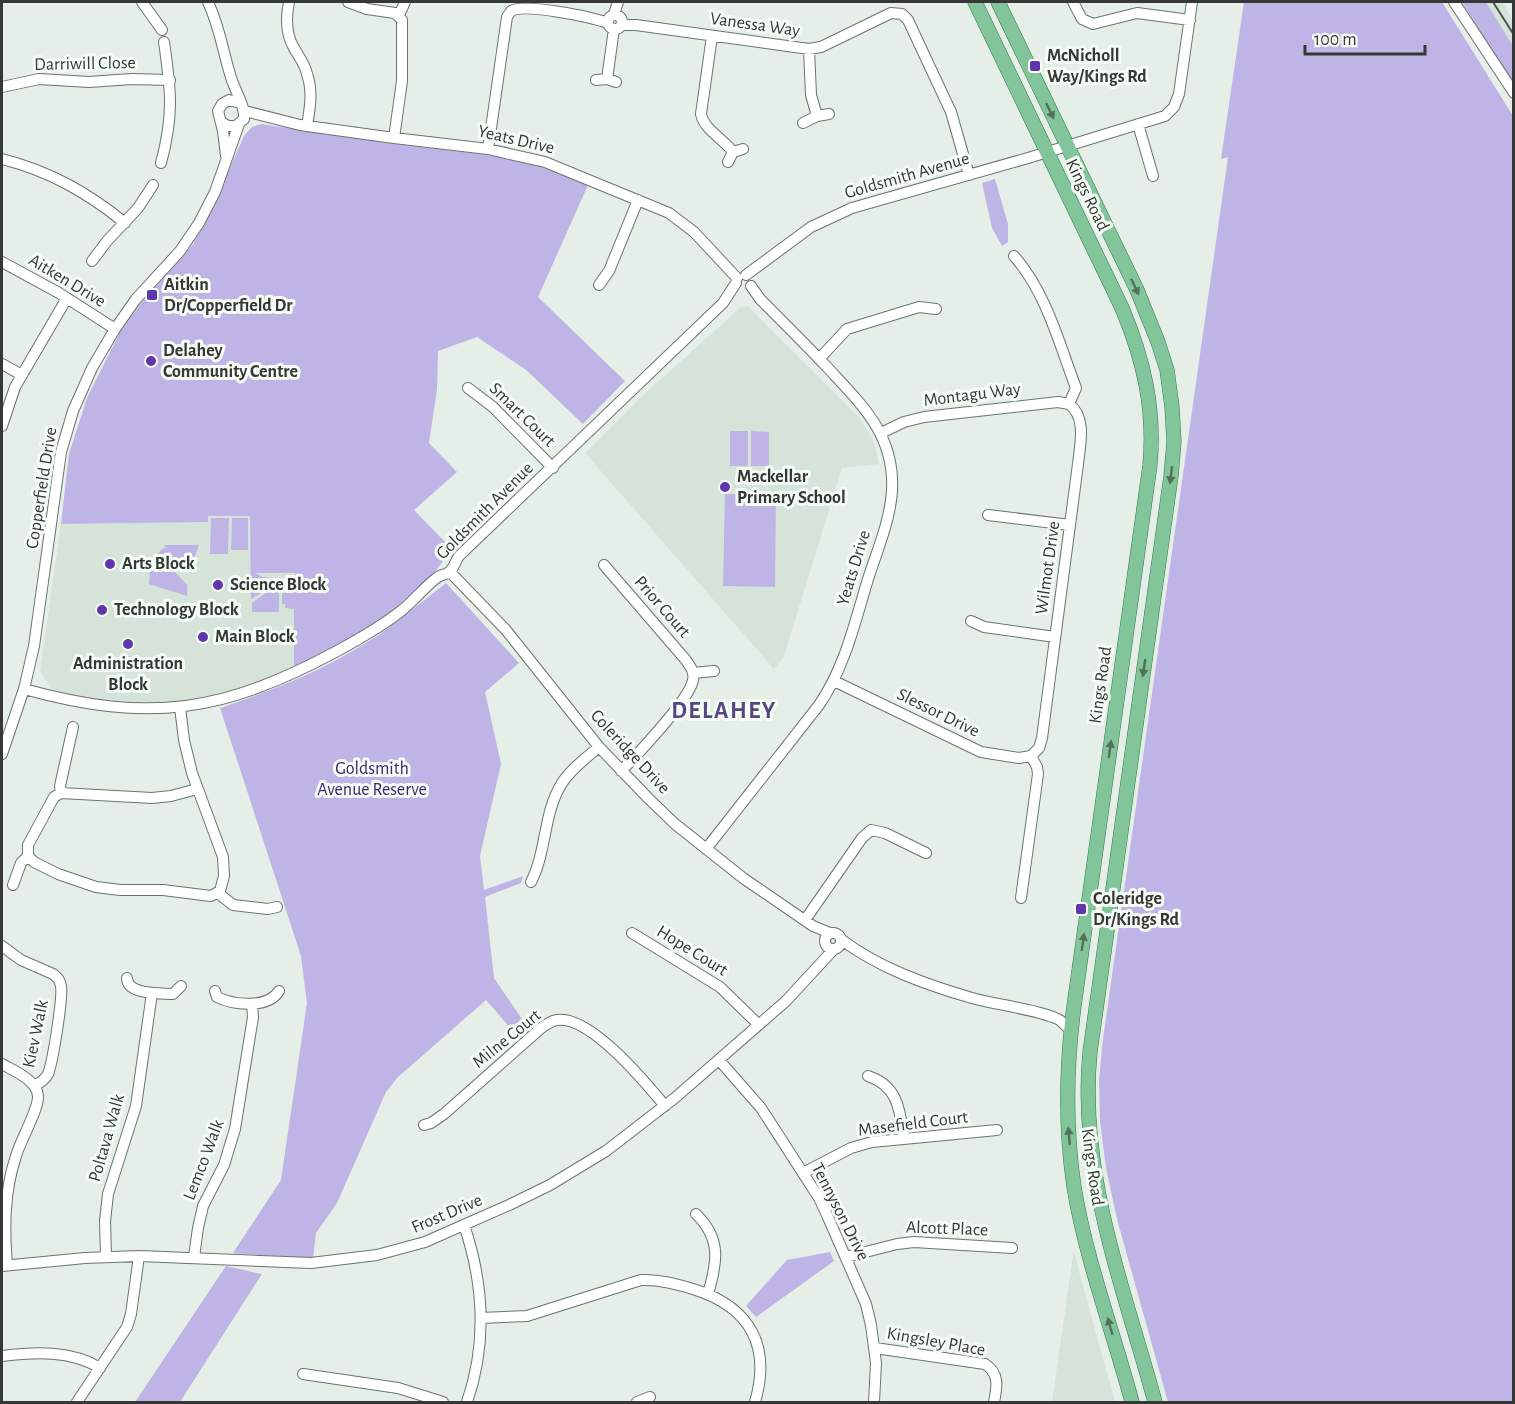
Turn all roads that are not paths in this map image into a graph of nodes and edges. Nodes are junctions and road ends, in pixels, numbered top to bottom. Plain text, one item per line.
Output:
1 (142, 2) edge
2 (208, 2) edge
3 (289, 2) edge
4 (348, 2) edge
5 (405, 2) edge
6 (618, 2) edge
7 (975, 2) edge
8 (998, 2) edge
9 (1073, 2) edge
10 (1192, 2) edge
11 (1454, 2) edge
12 (511, 6) edge
13 (399, 15) junction
14 (616, 20) junction
15 (1190, 20) junction
16 (712, 36) junction
17 (809, 50) junction
18 (230, 75) junction
19 (170, 80) junction
20 (606, 80) dead end
21 (2, 87) edge
22 (1514, 93) edge
23 (225, 101) junction
24 (242, 107) junction
25 (829, 114) dead end
26 (817, 116) junction
27 (271, 118) junction
28 (221, 122) junction
29 (240, 123) junction
30 (803, 123) dead end
31 (1138, 124) junction
32 (307, 126) junction
33 (394, 138) junction
34 (1066, 145) junction
35 (488, 149) junction
36 (1046, 153) junction
37 (2, 159) edge
38 (226, 159) junction
39 (728, 162) dead end
40 (161, 163) dead end
41 (969, 175) junction
42 (1153, 176) dead end
43 (153, 185) dead end
44 (638, 200) junction
45 (124, 223) junction
46 (1014, 256) dead end
47 (92, 261) dead end
48 (2, 262) edge
49 (744, 282) junction
50 (598, 285) dead end
51 (67, 298) junction
52 (936, 309) dead end
53 (115, 329) junction
54 (819, 359) junction
55 (2, 364) edge
56 (22, 375) junction
57 (468, 388) dead end
58 (1069, 404) junction
59 (2, 426) edge
60 (881, 433) junction
61 (553, 468) junction
62 (988, 515) dead end
63 (1070, 525) junction
64 (604, 565) dead end
65 (450, 572) junction
66 (971, 621) dead end
67 (1055, 637) junction
68 (714, 671) dead end
69 (693, 673) junction
70 (834, 681) junction
71 (24, 689) junction
72 (180, 707) junction
73 (74, 727) dead end
74 (599, 747) junction
75 (2, 754) edge
76 (1031, 756) junction
77 (621, 771) junction
78 (197, 789) junction
79 (61, 793) junction
80 (706, 849) junction
81 (926, 853) dead end
82 (28, 856) junction
83 (531, 882) dead end
84 (13, 885) dead end
85 (218, 893) junction
86 (1021, 898) dead end
87 (277, 907) dead end
88 (809, 923) junction
89 (632, 933) dead end
90 (832, 943) junction
91 (2, 946) edge
92 (127, 978) dead end
93 (180, 986) dead end
94 (215, 991) dead end
95 (279, 991) dead end
96 (152, 993) junction
97 (252, 1004) junction
98 (1074, 1006) junction
99 (1045, 1014) junction
100 (759, 1025) junction
101 (1071, 1031) junction
102 (719, 1060) junction
103 (2, 1064) edge
104 (868, 1076) dead end
105 (34, 1086) junction
106 (665, 1106) junction
107 (424, 1125) dead end
108 (997, 1130) dead end
109 (904, 1139) junction
110 (802, 1173) junction
111 (696, 1214) dead end
112 (464, 1225) junction
113 (1012, 1248) dead end
114 (106, 1256) junction
115 (139, 1256) junction
116 (194, 1257) junction
117 (846, 1257) junction
118 (4, 1266) edge
119 (708, 1294) junction
120 (481, 1318) junction
121 (874, 1348) junction
122 (2, 1356) edge
123 (100, 1368) junction
124 (303, 1374) dead end
125 (650, 1397) dead end
126 (77, 1402) edge
127 (443, 1402) edge
128 (467, 1402) edge
129 (637, 1402) edge
130 (755, 1402) edge
131 (874, 1402) edge
132 (994, 1402) edge
133 (1132, 1402) edge
134 (1155, 1402) edge

1 - 19 street
2 - 18 street
3 - 32 street
4 - 13 street
5 - 13 street
6 - 14 street
7 - 36 main road, Kings Road
8 -> 34 main road, Kings Road
9 - 15 street
10 - 15 street
11 - 22 street
12 - 14 street, Vanessa Way
12 - 35 street, Vanessa Way
13 - 33 street
14 - 16 street, Vanessa Way
14 - 20 street
15 - 31 street, Goldsmith Avenue
16 - 17 street, Vanessa Way
16 - 39 street
17 - 26 street
17 - 41 street, Vanessa Way
18 - 23 street
18 - 24 street
19 - 21 street, Darriwill Close
19 - 40 street
23 - 24 street
23 - 28 street
24 - 27 street, Yeats Drive
24 - 29 street
25 - 26 street
26 - 30 street
27 - 29 street, Yeats Drive
27 - 32 street, Yeats Drive
28 - 29 street
28 - 38 street, Copperfield Drive
29 - 38 street, Copperfield Drive
31 - 34 street, Goldsmith Avenue
31 - 42 street
32 - 33 street, Yeats Drive
33 - 35 street, Yeats Drive
34 - 36 street, Goldsmith Avenue
34 -> 134 main road, Kings Road
35 - 44 street, Yeats Drive
36 - 41 street, Goldsmith Avenue
98 -> 36 main road, Kings Road
37 - 45 street
38 - 53 street, Copperfield Drive
41 - 49 street, Goldsmith Avenue
43 - 45 street
44 - 49 street, Yeats Drive
44 - 50 street
45 - 47 street
46 - 58 street, Wilmot Drive
48 - 51 street, Aitken Drive
49 - 54 street, Yeats Drive
49 - 61 street, Goldsmith Avenue
51 - 53 street, Aitken Drive
51 - 56 street
52 - 54 street
53 - 71 street, Copperfield Drive
54 - 60 street, Yeats Drive
55 - 56 street
56 - 59 street
57 - 61 street, Smart Court
58 - 60 street, Montagu Way
58 - 63 street, Wilmot Drive
60 - 70 street, Yeats Drive
61 - 65 street, Goldsmith Avenue
62 - 63 street
63 - 67 street, Wilmot Drive
64 - 69 street, Prior Court
65 - 72 street, Goldsmith Avenue
65 - 74 street, Coleridge Drive
66 - 67 street
67 - 76 street, Wilmot Drive
68 - 69 street
69 - 77 street
70 - 76 street, Slessor Drive
70 - 80 street, Yeats Drive
71 - 72 street, Goldsmith Avenue
71 - 75 street, Copperfield Drive
72 - 78 street
73 - 79 street
74 - 77 street, Coleridge Drive
74 - 83 street
76 - 86 street
77 - 80 street, Coleridge Drive
78 - 79 street
78 - 85 street
79 - 82 street
80 - 88 street, Coleridge Drive
81 - 88 street
82 - 84 street
82 - 85 street
85 - 87 street
88 - 90 street, Coleridge Drive
89 - 100 street, Hope Court
90 - 99 street, Coleridge Drive
90 - 100 street, Frost Drive
91 - 105 street, Kiev Walk
92 - 96 street
93 - 96 street
94 - 97 street
95 - 97 street
96 - 114 street, Poltava Walk
97 - 116 street, Lemco Walk
98 - 99 street, Coleridge Drive
98 - 101 main road, Kings Road
99 - 101 street, Coleridge Drive
100 - 102 street, Frost Drive
133 -> 101 main road, Kings Road
102 - 106 street, Frost Drive
102 - 110 street, Tennyson Drive
103 - 105 street
104 - 109 street
105 - 118 street
106 - 107 street, Milne Court
106 - 112 street, Frost Drive
108 - 109 street, Masefield Court
109 - 110 street, Masefield Court
110 - 117 street, Tennyson Drive
111 - 119 street
112 - 116 street, Frost Drive
112 - 120 street
113 - 117 street, Alcott Place
114 - 115 street, Frost Drive
114 - 118 street, Frost Drive
115 - 116 street, Frost Drive
115 - 123 street
117 - 121 street, Tennyson Drive
119 - 120 street
119 - 130 street
120 - 128 street
121 - 131 street, Tennyson Drive
121 - 132 street, Kingsley Place
122 - 123 street
123 - 126 street
124 - 127 street
125 - 129 street

